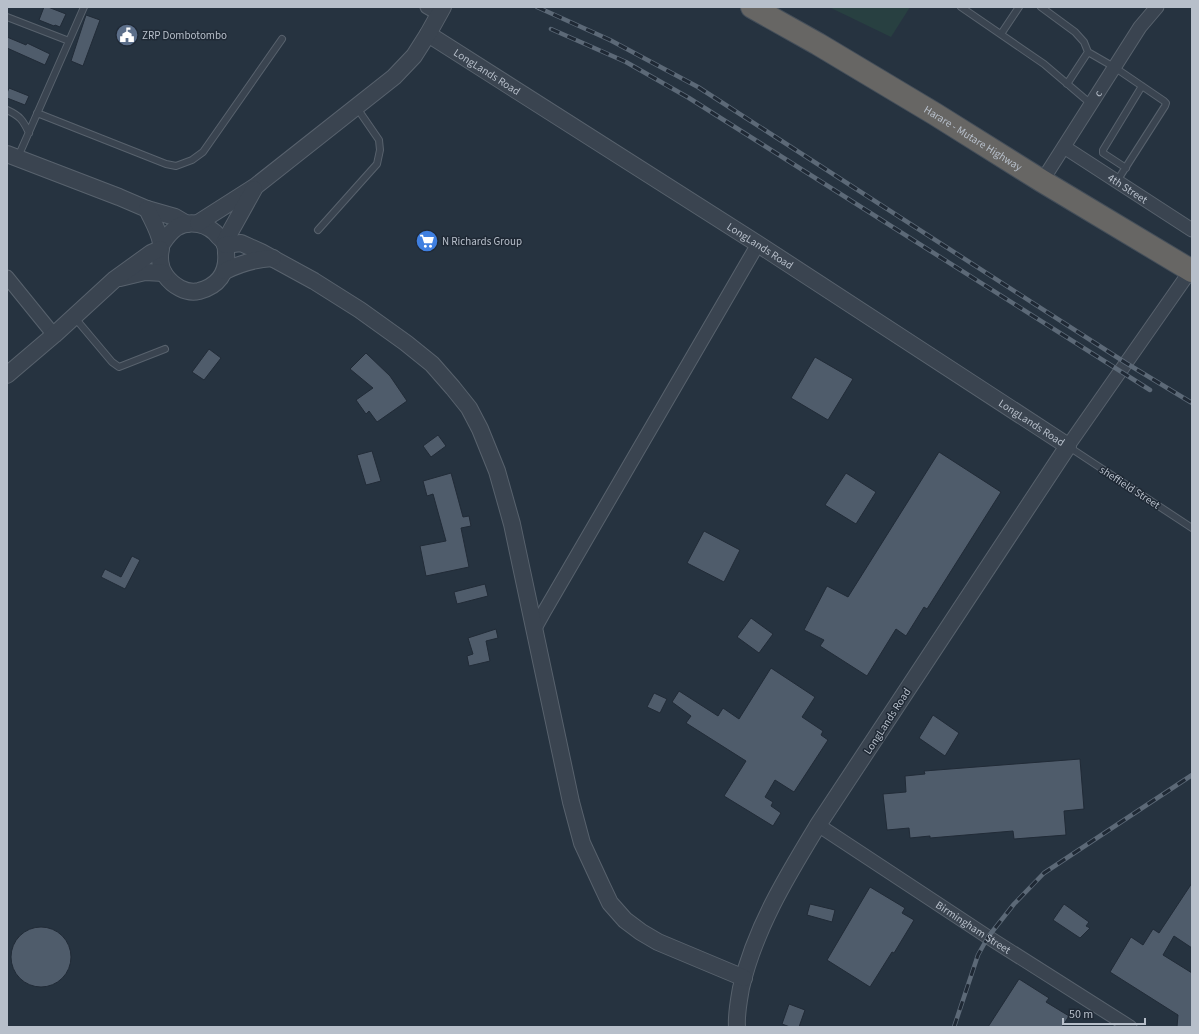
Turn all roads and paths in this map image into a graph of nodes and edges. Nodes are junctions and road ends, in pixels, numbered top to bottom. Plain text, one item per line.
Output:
1 (84, 7) edge
2 (752, 7) edge
3 (961, 7) edge
4 (1019, 7) edge
5 (1041, 7) edge
6 (1156, 7) edge
7 (436, 9) edge
8 (7, 17) edge
9 (428, 34) junction
10 (1001, 34) junction
11 (282, 39) dead end
12 (69, 41) junction
13 (1088, 52) junction
14 (1114, 67) junction
15 (1067, 84) junction
16 (1142, 86) junction
17 (1091, 104) junction
18 (356, 107) junction
19 (7, 110) edge
20 (37, 113) junction
21 (29, 133) junction
22 (1064, 147) junction
23 (12, 156) edge
24 (1126, 168) junction
25 (1042, 181) junction
26 (1118, 181) junction
27 (256, 186) junction
28 (147, 209) junction
29 (192, 224) junction
30 (318, 230) dead end
31 (1192, 230) edge
32 (224, 244) junction
33 (758, 244) junction
34 (161, 247) junction
35 (273, 258) junction
36 (225, 271) junction
37 (1192, 271) edge
38 (164, 273) junction
39 (7, 277) edge
40 (115, 279) junction
41 (74, 317) junction
42 (54, 335) junction
43 (165, 349) dead end
44 (7, 376) edge
45 (1068, 446) junction
46 (1192, 528) edge
47 (534, 630) junction
48 (818, 825) junction
49 (744, 978) junction
50 (737, 1027) edge
51 (1130, 1027) edge

1 - 12 lane
2 - 25 highway, Harare - Mutare Highway
3 - 10 lane
4 - 10 lane
5 - 13 lane
6 - 14 street, c
7 - 9 street
8 - 12 lane
9 - 18 street
9 - 33 street, LongLands Road
10 - 15 lane
11 - 20 lane
12 - 20 lane
13 - 14 lane
13 - 15 lane
14 - 16 lane
14 - 17 street, c
15 - 17 lane
16 - 24 lane
16 - 24 lane
17 - 22 street, c
18 - 27 street
18 - 30 lane
19 - 21 lane
20 - 21 lane
21 - 23 lane
22 - 25 street, c
22 - 26 street, 4th Street
23 - 28 street
24 - 26 lane
25 - 37 highway, Harare - Mutare Highway
26 - 31 street, 4th Street
27 - 29 street
27 - 32 street
28 - 29 street
28 - 34 street
29 - 32 street
29 - 34 street
32 - 35 street
32 - 36 street
33 - 45 street, LongLands Road
33 - 47 street
34 - 38 street
34 - 40 street
35 - 36 street
35 - 47 street
36 - 38 street
37 - 45 street
38 - 40 street
39 - 42 street
40 - 41 street
41 - 42 street
41 - 43 lane
42 - 44 street
45 - 46 lane, sheffield Street
45 - 48 street, LongLands Road
47 - 49 street
48 - 49 street, LongLands Road
48 - 51 street, Birmingham Street
49 - 50 street, LongLands Road

